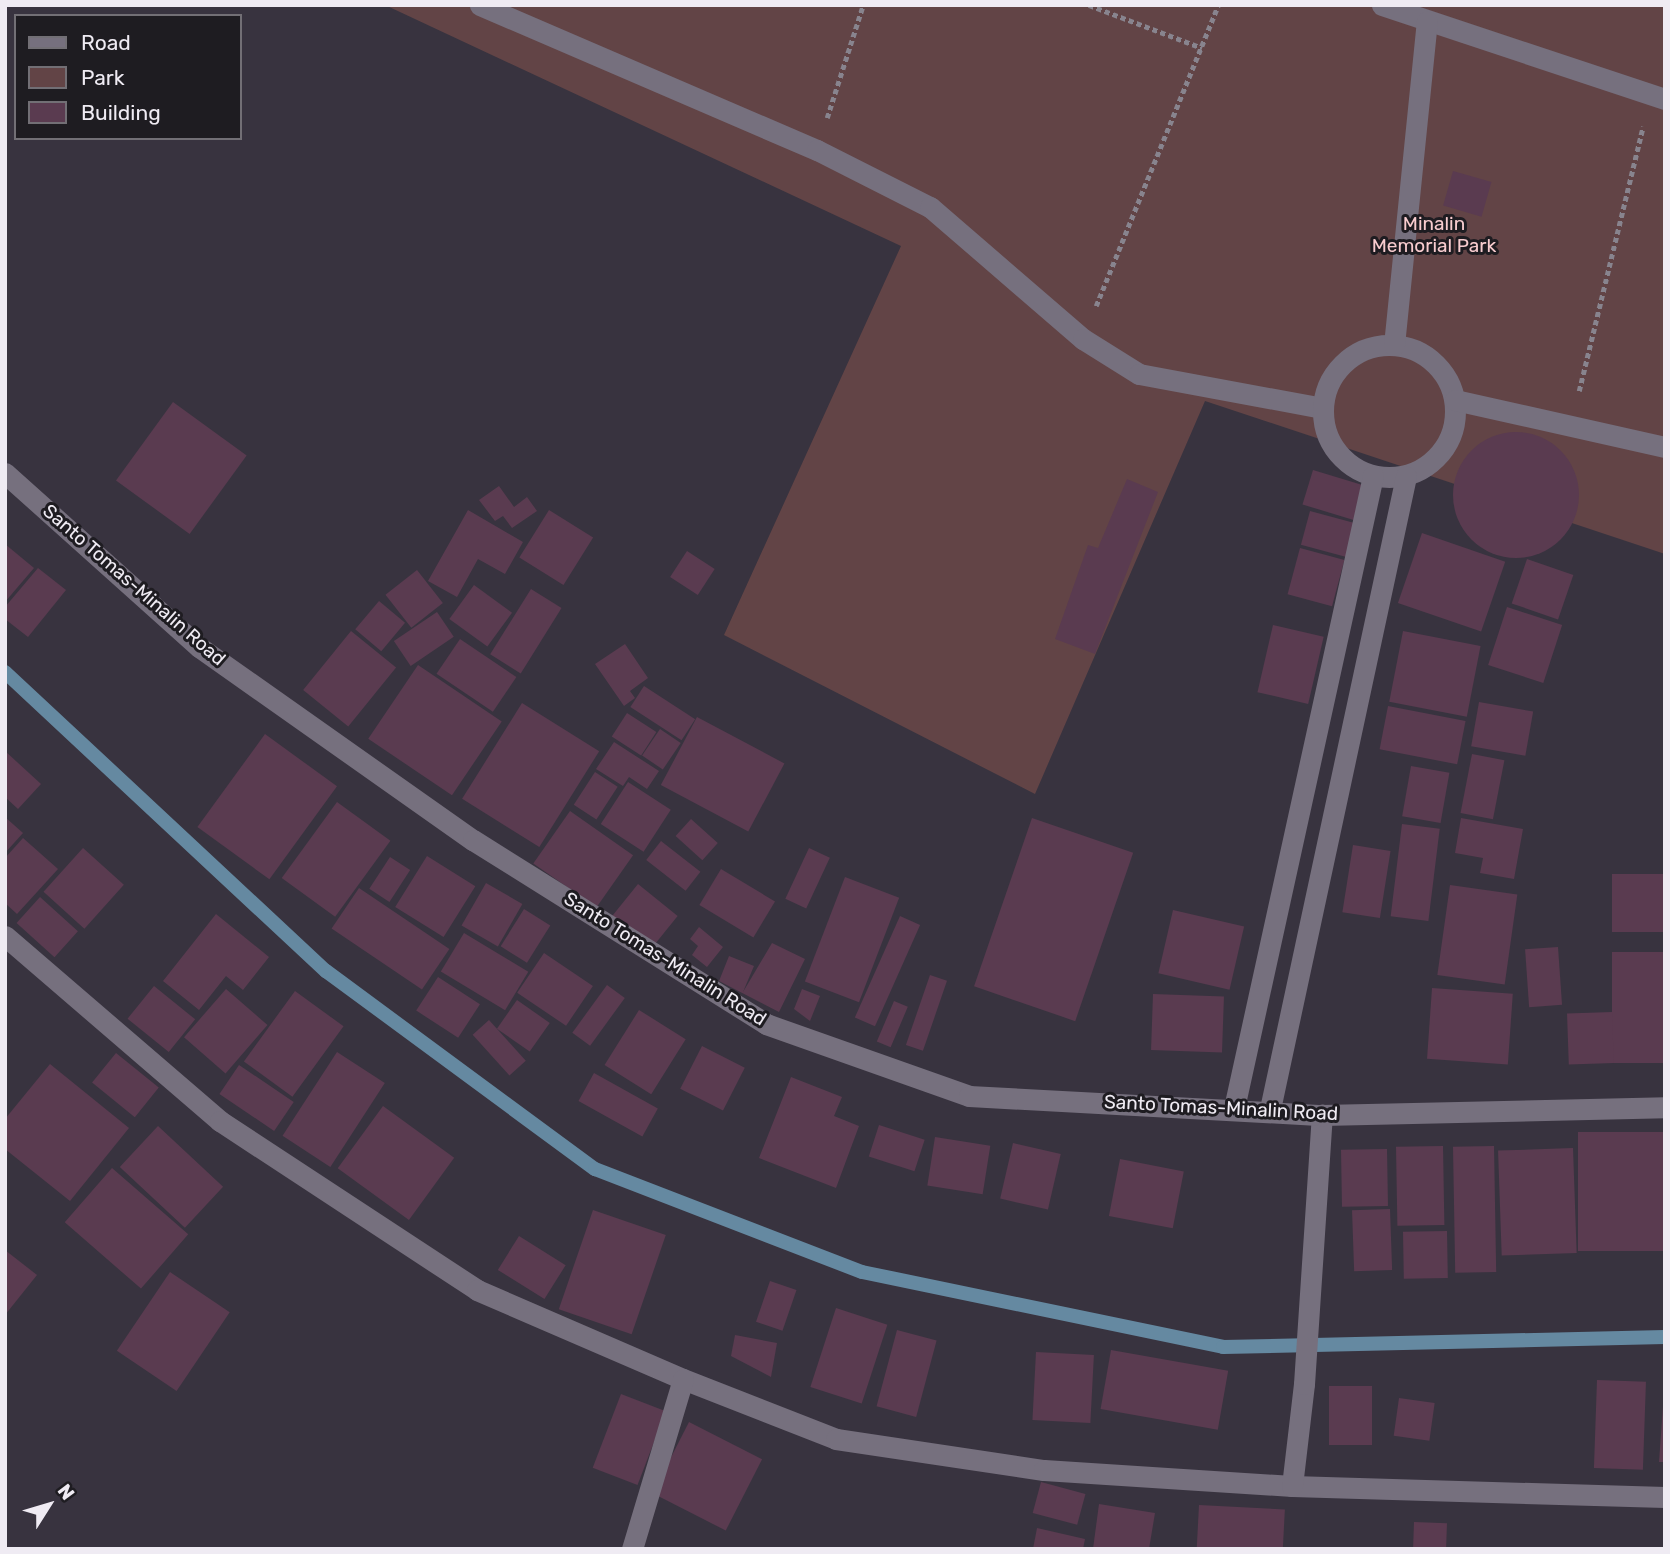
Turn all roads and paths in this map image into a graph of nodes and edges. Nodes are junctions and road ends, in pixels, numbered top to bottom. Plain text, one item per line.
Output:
1 (480, 5) edge
2 (863, 5) edge
3 (1089, 5) edge
4 (1218, 5) edge
5 (1382, 5) edge
6 (1427, 22) junction
7 (1202, 48) junction
8 (1658, 98) edge
9 (817, 150) junction
10 (1083, 339) junction
11 (1394, 345) junction
12 (1455, 400) junction
13 (1322, 408) junction
14 (1570, 427) junction
15 (1665, 447) edge
16 (5, 473) edge
17 (1373, 476) junction
18 (1406, 476) junction
19 (5, 936) edge
20 (1665, 1107) edge
21 (1234, 1108) junction
22 (1270, 1109) junction
23 (1322, 1115) junction
24 (683, 1379) junction
25 (1292, 1486) junction
26 (1665, 1497) edge
27 (632, 1549) edge

1 - 9 street
2 - 9 path
3 - 7 path
4 - 7 path
5 - 6 street
6 - 8 street
6 - 11 street
7 - 10 path
8 - 14 path
9 - 10 street
10 - 13 street
11 - 12 street
11 - 13 street
12 - 14 street
12 - 18 street
13 - 17 street
14 - 15 street
16 - 21 street, Santo Tomas-Minalin Road
17 - 18 street
17 - 21 street
18 - 22 street
19 - 24 street
20 - 23 street, Santo Tomas-Minalin Road
21 - 22 street, Santo Tomas-Minalin Road
22 - 23 street, Santo Tomas-Minalin Road
23 - 25 street
24 - 25 street
24 - 27 street
25 - 26 street

